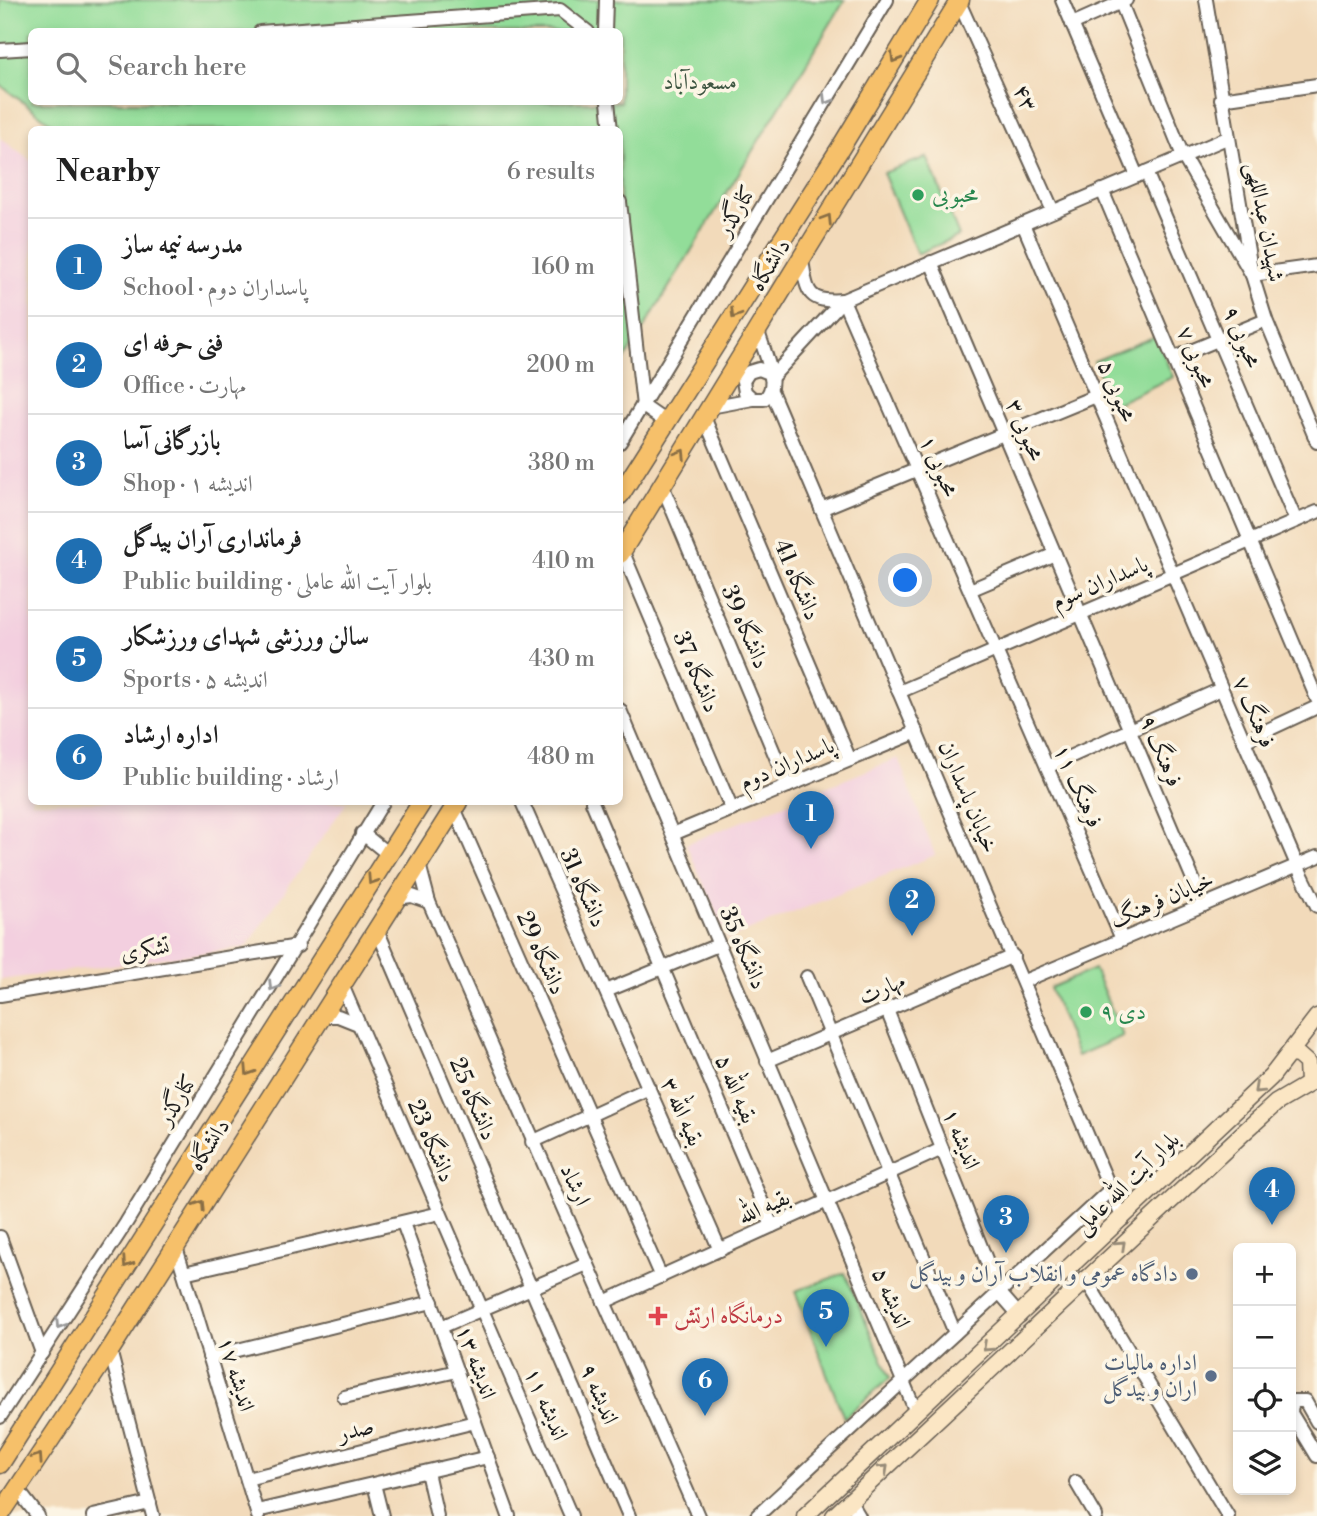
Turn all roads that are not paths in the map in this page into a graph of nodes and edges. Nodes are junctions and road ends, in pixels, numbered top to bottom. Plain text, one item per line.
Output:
1 (609, 0) edge
2 (887, 0) edge
3 (930, 0) edge
4 (1062, 0) edge
5 (1206, 0) edge
6 (959, 1) edge
7 (1123, 1) edge
8 (1072, 24) junction
9 (315, 28) edge
10 (583, 28) edge
11 (606, 28) edge
12 (28, 48) edge
13 (0, 50) edge
14 (1317, 85) edge
15 (1222, 99) junction
16 (608, 105) edge
17 (611, 126) edge
18 (1227, 138) junction
19 (841, 147) junction
20 (1183, 156) junction
21 (864, 160) junction
22 (1141, 174) junction
23 (1102, 190) junction
24 (1053, 211) junction
25 (1023, 224) junction
26 (623, 229) edge
27 (802, 260) junction
28 (931, 262) junction
29 (1317, 266) edge
30 (1252, 275) junction
31 (843, 300) junction
32 (1266, 320) junction
33 (758, 331) junction
34 (1220, 339) junction
35 (1174, 358) junction
36 (770, 375) junction
37 (772, 393) junction
38 (1096, 396) junction
39 (753, 399) junction
40 (643, 406) junction
41 (707, 412) junction
42 (666, 422) junction
43 (1314, 426) edge
44 (1004, 434) junction
45 (623, 437) edge
46 (1317, 442) edge
47 (917, 469) junction
48 (662, 485) junction
49 (623, 490) edge
50 (821, 509) junction
51 (1317, 512) edge
52 (1296, 521) junction
53 (1250, 541) junction
54 (623, 549) edge
55 (1055, 554) junction
56 (623, 557) edge
57 (1172, 574) junction
58 (970, 590) junction
59 (1080, 614) junction
60 (996, 650) junction
61 (1221, 689) junction
62 (899, 692) junction
63 (1317, 699) edge
64 (1317, 707) edge
65 (623, 717) edge
66 (1130, 730) junction
67 (917, 732) junction
68 (1244, 741) junction
69 (850, 760) junction
70 (1047, 766) junction
71 (788, 786) junction
72 (381, 805) edge
73 (420, 805) edge
74 (456, 805) edge
75 (523, 805) edge
76 (593, 805) edge
77 (732, 810) junction
78 (362, 833) junction
79 (673, 834) junction
80 (388, 854) junction
81 (1316, 861) edge
82 (419, 864) junction
83 (1297, 865) junction
84 (396, 898) junction
85 (429, 902) junction
86 (1204, 905) junction
87 (1317, 906) edge
88 (376, 927) junction
89 (1122, 939) junction
90 (718, 945) junction
91 (298, 946) junction
92 (1013, 956) junction
93 (662, 968) junction
94 (807, 977) dead end
95 (1024, 981) junction
96 (342, 985) junction
97 (606, 991) junction
98 (0, 995) edge
99 (887, 1010) junction
100 (322, 1016) junction
101 (1317, 1017) edge
102 (358, 1024) junction
103 (831, 1034) junction
104 (1290, 1054) junction
105 (767, 1060) junction
106 (1312, 1081) edge
107 (649, 1088) junction
108 (589, 1115) junction
109 (532, 1142) junction
110 (942, 1149) junction
111 (888, 1174) junction
112 (1111, 1189) junction
113 (827, 1202) junction
114 (440, 1213) junction
115 (1123, 1219) junction
116 (403, 1223) junction
117 (772, 1226) junction
118 (0, 1237) edge
119 (175, 1244) junction
120 (720, 1250) junction
121 (587, 1264) junction
122 (184, 1273) junction
123 (661, 1277) junction
124 (1085, 1278) junction
125 (531, 1288) junction
126 (999, 1292) junction
127 (604, 1302) junction
128 (432, 1303) junction
129 (481, 1309) junction
130 (1020, 1316) junction
131 (441, 1327) junction
132 (955, 1333) junction
133 (110, 1350) junction
134 (71, 1351) junction
135 (41, 1353) junction
136 (209, 1357) junction
137 (98, 1368) junction
138 (457, 1371) junction
139 (54, 1378) junction
140 (903, 1381) junction
141 (81, 1394) junction
142 (344, 1397) dead end
143 (1296, 1401) edge
144 (916, 1412) junction
145 (0, 1417) edge
146 (1296, 1420) edge
147 (475, 1422) junction
148 (1317, 1422) edge
149 (6, 1441) edge
150 (1317, 1456) edge
151 (488, 1457) junction
152 (0, 1464) edge
153 (427, 1472) junction
154 (247, 1479) junction
155 (1076, 1482) dead end
156 (374, 1484) junction
157 (17, 1489) junction
158 (850, 1501) junction
159 (151, 1510) edge
160 (257, 1514) edge
161 (0, 1515) edge
162 (38, 1516) edge
163 (93, 1516) edge
164 (382, 1516) edge
165 (437, 1516) edge
166 (509, 1516) edge
167 (571, 1516) edge
168 (629, 1516) edge
169 (698, 1516) edge
170 (757, 1516) edge
171 (805, 1516) edge
172 (834, 1516) edge
173 (859, 1516) edge
174 (1096, 1516) edge
175 (1228, 1516) edge

1 - 11 street
2 -> 40 street, کنارگذر
3 -> 19 main road, دانشگاه
4 - 8 street, محبوبی ۹
5 - 15 street, شهیدان عبداللهی
6 - 21 main road, دانشگاه
6 - 24 street, ۴۳
7 - 8 street
7 - 20 street
8 - 22 street, محبوبی ۹
9 - 10 street
12 - 13 street
14 - 15 street
15 - 18 street, شهیدان عبداللهی
16 - 17 street
18 - 20 street
18 - 30 street, شهیدان عبداللهی
19 - 21 main road
19 -> 42 main road, دانشگاه
20 - 22 street
20 - 30 street
27 -> 21 main road, دانشگاه
22 - 23 street
22 - 34 street, محبوبی ۹
23 - 24 street
23 - 35 street, محبوبی ۷
24 - 25 street
25 - 28 street
25 - 38 street, محبوبی ۵
26 - 40 street
27 - 31 street
27 - 33 main road, دانشگاه
28 - 31 street
28 - 44 street, محبوبی ۳
29 - 30 street
30 - 32 street, شهیدان عبداللهی
31 - 36 street
31 - 47 street, محبوبی ۱
32 - 34 street
32 - 43 street, شهیدان عبداللهی
33 - 36 street
33 - 41 main road, دانشگاه
34 - 35 street
34 - 52 street, محبوبی ۹
35 - 53 street, محبوبی ۷
36 - 37 street
36 - 39 street
37 - 39 street
37 - 50 street, خیابان پاسداران
38 - 44 street
38 - 57 street, محبوبی ۵
39 - 41 street
40 - 42 street
40 - 45 street, کنارگذر
48 -> 41 main road, دانشگاه
41 - 69 street, دانشگاه 41
42 - 49 main road, دانشگاه
43 - 46 street, شهیدان عبداللهی
44 - 47 street
44 - 55 street, محبوبی ۳
47 - 50 street
47 - 58 street, محبوبی ۱
48 - 54 main road, دانشگاه
48 - 71 street, دانشگاه 39
50 - 62 street, خیابان پاسداران
51 - 52 street, پاسداران سوم
52 - 53 street, پاسداران سوم
53 - 57 street, پاسداران سوم
53 - 63 street, محبوبی ۷
55 - 58 street
55 - 59 street, محبوبی ۳
56 - 77 street, دانشگاه 37
57 - 59 street, پاسداران سوم
57 - 61 street, فرهنگ ۷
58 - 60 street, محبوبی ۱
59 - 60 street, پاسداران سوم
59 - 66 street, فرهنگ ۹
60 - 62 street, پاسداران سوم
60 - 70 street, فرهنگ ۱۱
61 - 66 street
61 - 68 street, فرهنگ ۷
62 - 67 street, خیابان پاسداران
64 - 68 street
65 - 79 street, دانشگاه 35
66 - 70 street
66 - 86 street, فرهنگ ۹
67 - 69 street, پاسداران دوم
67 - 92 street, خیابان پاسداران
68 - 83 street, فرهنگ ۷
69 - 71 street, پاسداران دوم
70 - 89 street, فرهنگ ۱۱
71 - 77 street, پاسداران دوم
72 - 78 street, کنارگذر
73 - 80 main road, دانشگاه
74 - 82 main road, دانشگاه
74 - 108 street, دانشگاه 29
75 - 97 street, دانشگاه 31
76 - 93 street, بقیه الله ۵
77 - 79 street, پاسداران دوم
78 - 80 street
78 - 91 street, کنارگذر
79 - 90 street, دانشگاه 35
80 -> 134 main road, دانشگاه
81 - 83 street, خیابان فرهنگ
82 - 84 main road, دانشگاه
82 - 85 street, ارشاد
83 - 86 street, خیابان فرهنگ
83 - 87 street, فرهنگ ۷
84 - 85 street
84 - 88 main road, دانشگاه
85 - 109 street, ارشاد
86 - 89 street, خیابان فرهنگ
88 - 96 main road, دانشگاه
88 - 125 street, دانشگاه 25
89 - 95 street, خیابان فرهنگ
90 - 93 street
90 - 105 street, دانشگاه 35
91 - 98 street, تشکری
91 -> 135 street, کنارگذر
92 - 95 street, خیابان پاسداران
92 - 99 street, مهارت
93 - 97 street
93 - 117 street, بقیه الله ۵
94 - 103 street
95 - 112 street, خیابان پاسداران
96 - 100 main road, دانشگاه
96 - 102 street, دانشگاه 23
97 - 107 street, بقیه الله ۳
99 - 103 street, مهارت
99 - 110 street, اندیشه ۱
100 - 102 street
119 -> 100 main road, دانشگاه
101 - 104 main road, بلوار آیت‌ الله عاملی
102 - 114 street, دانشگاه 23
103 - 105 street, مهارت
103 - 111 street
104 - 106 main road
104 -> 115 main road, بلوار آیت‌ الله عاملی
105 - 113 street, دانشگاه 35
124 -> 106 main road, بلوار آیت‌ الله عاملی
107 - 108 street
107 - 120 street, بقیه الله ۳
108 - 109 street
108 - 123 street, دانشگاه 29
109 - 121 street, ارشاد
110 - 111 street, بقیه الله
110 - 126 street, اندیشه ۱
111 - 113 street, بقیه الله
111 - 132 street
112 - 115 street, خیابان پاسداران
112 - 126 street
113 - 117 street, بقیه الله
113 - 140 street, اندیشه ۵
114 - 116 street
114 - 129 street, دانشگاه 23
115 - 130 main road, بلوار آیت‌ الله عاملی
116 - 122 street
116 - 128 street, اندیشه ۱۳
117 - 120 street, بقیه الله
118 - 135 street
119 - 122 street, اندیشه ۱۷
119 - 133 main road, دانشگاه
120 - 123 street, بقیه الله
121 - 125 street
121 - 127 street, ارشاد
122 - 136 street, اندیشه ۱۷
123 - 127 street, بقیه الله
158 -> 124 main road, بلوار آیت‌ الله عاملی
124 - 175 street
125 - 129 street
125 - 168 street, اندیشه ۹
126 - 130 street, اندیشه ۱
126 - 132 street
127 - 169 street, ارشاد
128 - 131 street, اندیشه ۱۳
128 - 136 street
129 - 131 street
129 - 167 street, اندیشه ۱۱
130 -> 144 main road, بلوار آیت‌ الله عاملی
131 - 138 street, اندیشه ۱۳
132 - 140 street
133 - 137 main road, دانشگاه
133 - 159 street
134 - 137 main road
134 - 139 main road, دانشگاه
135 - 145 street, کنارگذر
136 - 154 street, اندیشه ۱۷
137 - 141 main road, دانشگاه
138 - 142 street
138 - 147 street, اندیشه ۱۳
139 - 141 main road
139 - 149 main road, دانشگاه
140 - 144 street, اندیشه ۵
140 - 170 street
157 -> 141 main road, دانشگاه
143 - 148 street
144 - 171 main road, بلوار آیت‌ الله عاملی
146 - 150 street
147 - 151 street, اندیشه ۱۳
147 - 154 street, صدر
149 - 152 main road, دانشگاه
151 - 153 street
151 - 166 street, اندیشه ۱۳
153 - 156 street
153 - 165 street
154 - 160 street, اندیشه ۱۷
155 - 174 street
156 - 160 street
156 - 164 street
157 - 161 main road, دانشگاه
157 - 162 street
158 - 172 main road, بلوار آیت‌ الله عاملی
158 - 173 street
159 - 163 street

